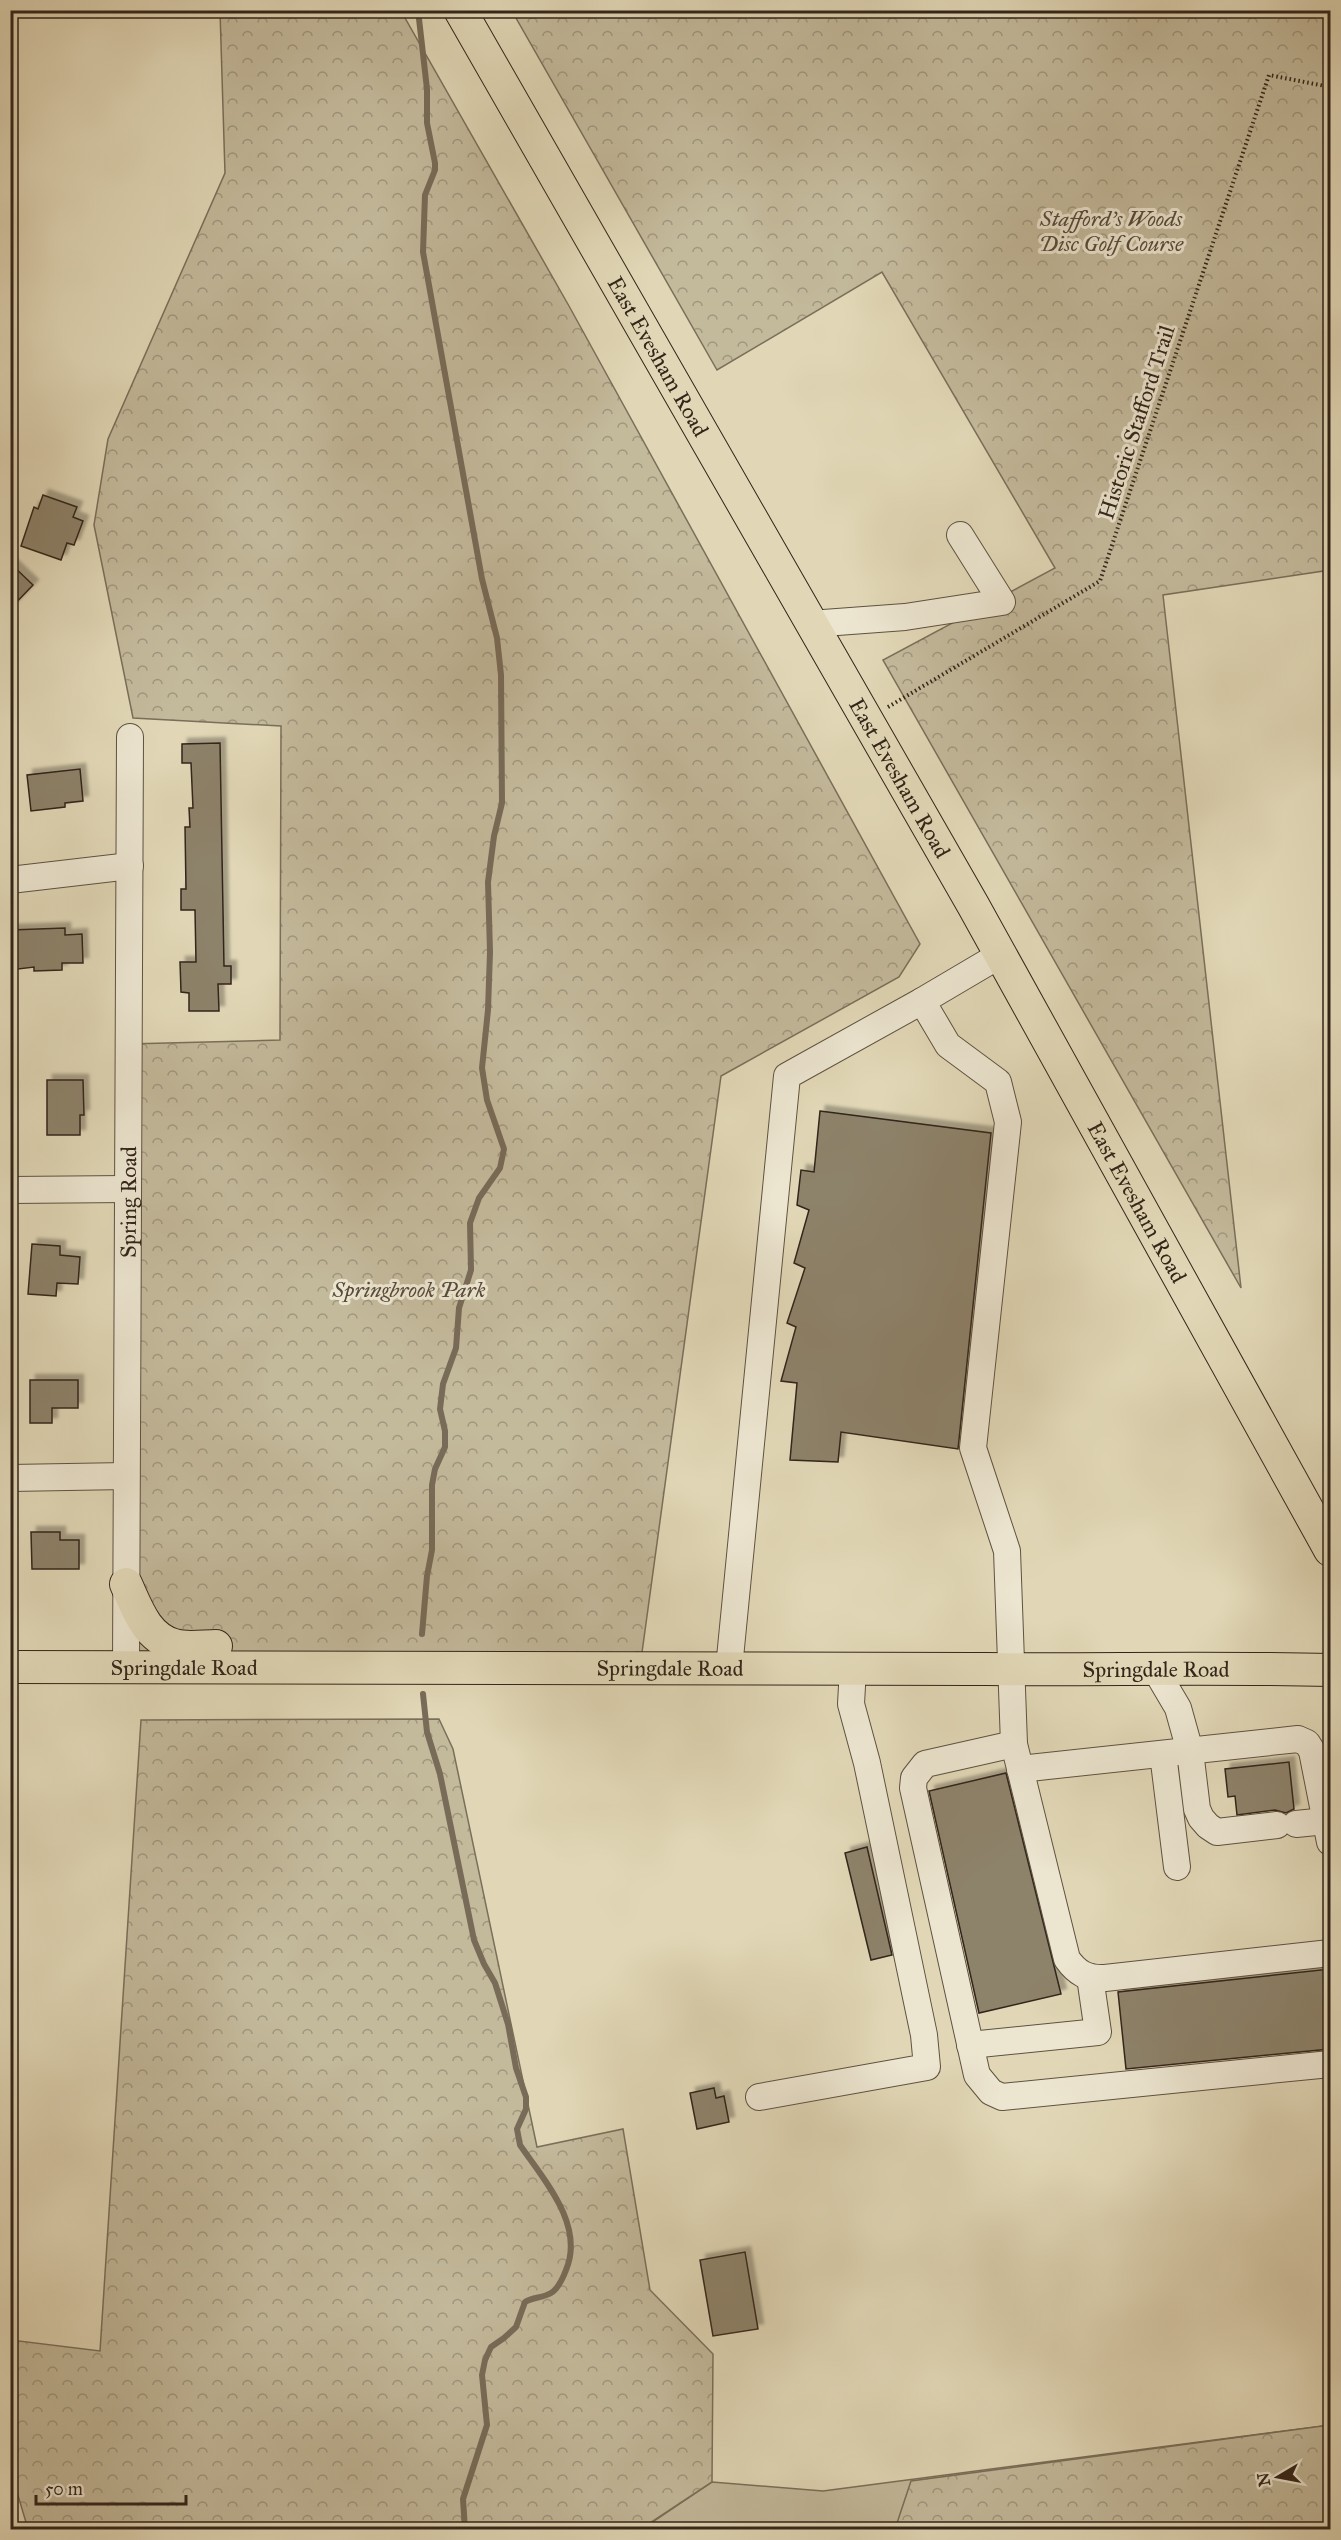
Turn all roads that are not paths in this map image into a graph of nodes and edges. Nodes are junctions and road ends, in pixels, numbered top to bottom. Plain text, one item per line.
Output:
1 (460, 10) edge
2 (960, 535) dead end
3 (810, 624) junction
4 (130, 736) dead end
5 (130, 866) junction
6 (10, 880) edge
7 (999, 955) junction
8 (922, 1001) junction
9 (127, 1189) junction
10 (10, 1190) edge
11 (126, 1476) junction
12 (10, 1478) edge
13 (1330, 1550) edge
14 (126, 1584) junction
15 (360, 1666) junction
16 (10, 1667) edge
17 (126, 1667) junction
18 (729, 1668) junction
19 (853, 1668) junction
20 (1011, 1669) junction
21 (1155, 1669) junction
22 (1330, 1670) edge
23 (1014, 1744) junction
24 (1190, 1751) junction
25 (1163, 1754) junction
26 (1020, 1769) junction
27 (1328, 1832) edge
28 (1177, 1867) dead end
29 (1330, 1953) edge
30 (1089, 1977) junction
31 (970, 2045) junction
32 (1330, 2064) edge
33 (759, 2097) dead end

1 - 3 main road, East Evesham Road
2 - 3 street
3 - 7 main road, East Evesham Road
4 - 5 street, Spring Road
5 - 6 street
5 - 9 street, Spring Road
7 - 8 street
7 - 13 main road, East Evesham Road
8 - 18 street
8 - 20 street
9 - 10 street
9 - 11 street, Spring Road
11 - 12 street
11 - 14 street, Spring Road
14 - 15 main road
14 - 17 street, Spring Road
15 - 17 main road, Springdale Road
15 - 18 main road, Springdale Road
16 - 17 main road, Springdale Road
18 - 19 main road, Springdale Road
19 - 20 main road, Springdale Road
19 - 33 street
20 - 21 main road, Springdale Road
20 - 23 street
21 - 22 main road, Springdale Road
21 - 24 street
23 - 26 street
23 - 31 street
24 - 25 street
24 - 27 street
24 - 27 street
25 - 26 street
25 - 28 street
26 - 30 street
29 - 30 street
30 - 31 street
31 - 32 street

